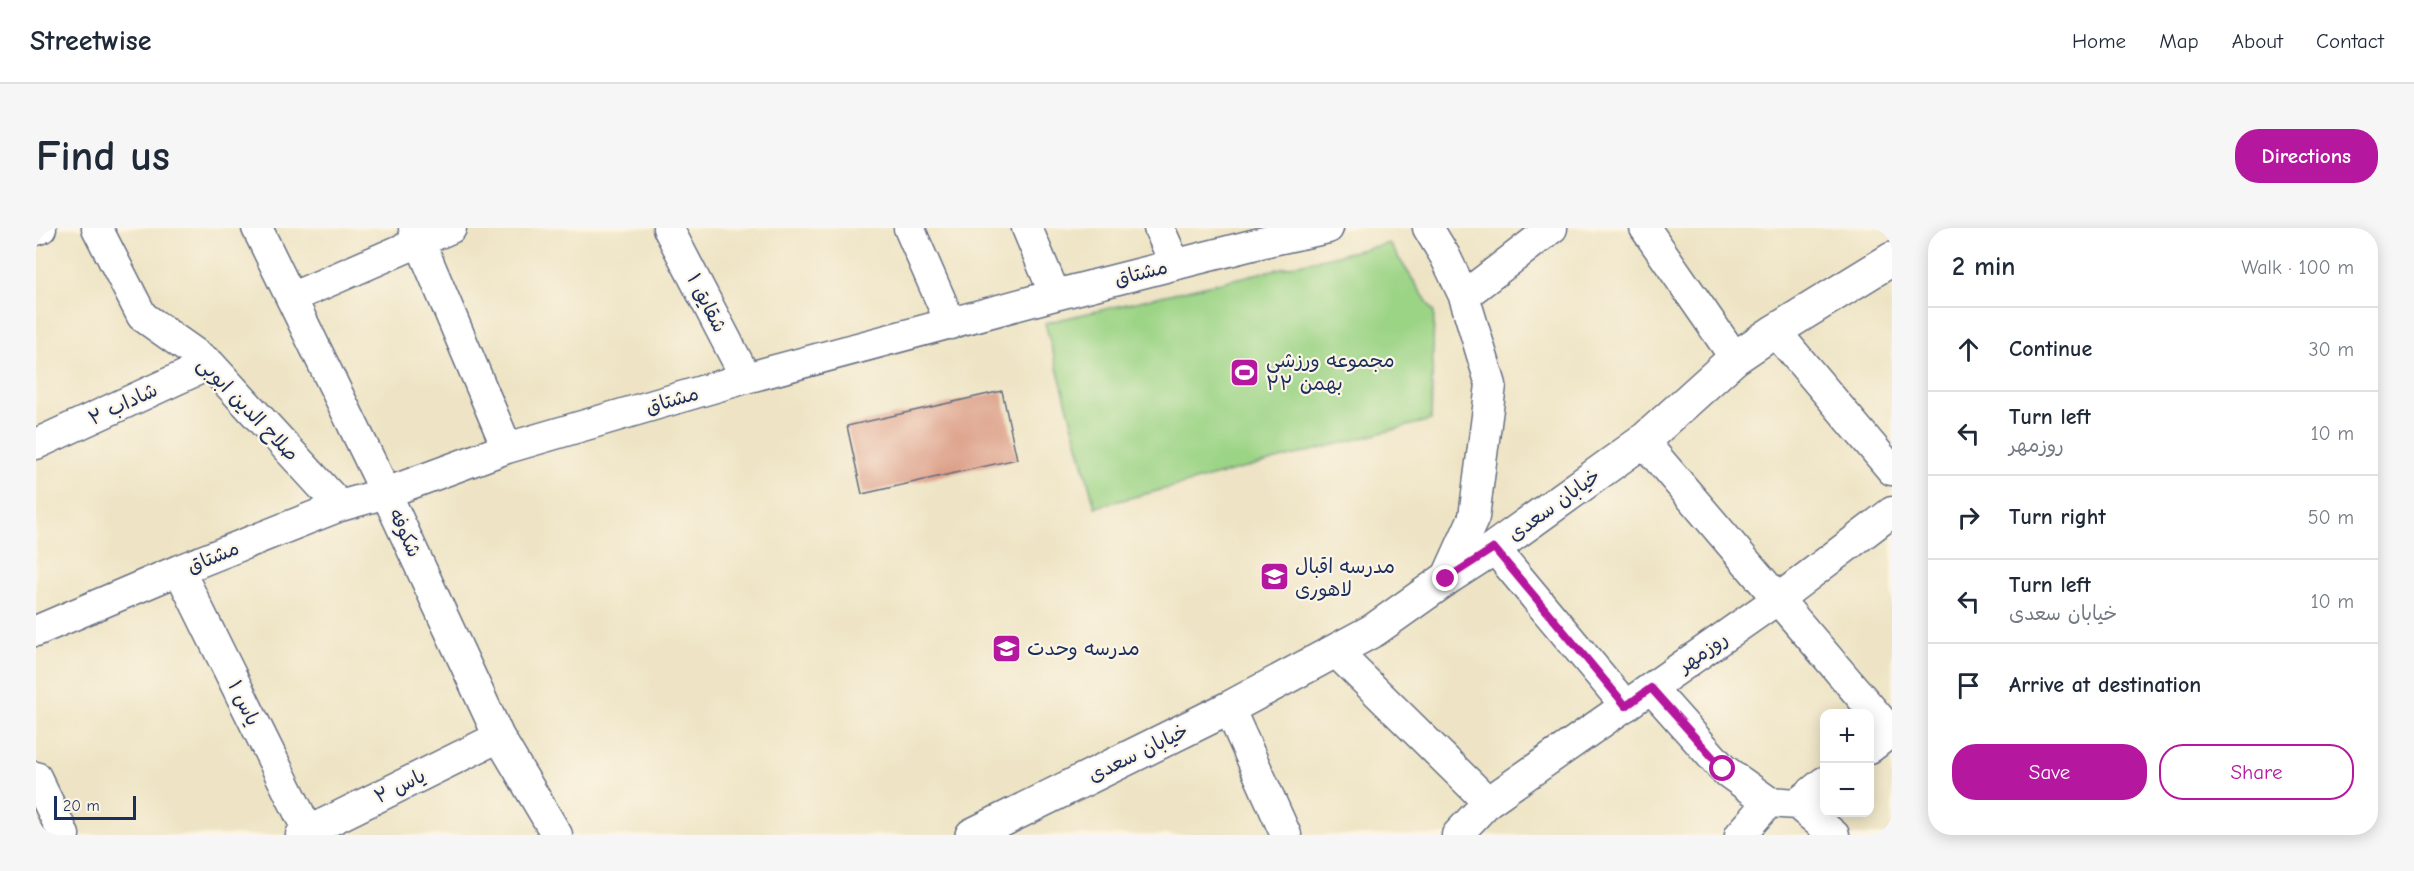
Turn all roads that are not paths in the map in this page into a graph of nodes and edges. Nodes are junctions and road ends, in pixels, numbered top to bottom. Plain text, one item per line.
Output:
1 (41, 228) edge
2 (97, 228) edge
3 (257, 228) edge
4 (450, 228) edge
5 (668, 228) edge
6 (909, 228) edge
7 (1027, 228) edge
8 (1159, 228) edge
9 (1328, 228) edge
10 (1428, 228) edge
11 (1552, 228) edge
12 (1645, 228) edge
13 (36, 231) edge
14 (1269, 234) edge
15 (418, 235) edge
16 (1892, 259) edge
17 (1176, 264) junction
18 (1055, 295) junction
19 (1464, 296) junction
20 (292, 297) junction
21 (951, 324) junction
22 (1775, 331) junction
23 (1735, 358) junction
24 (210, 364) junction
25 (746, 378) junction
26 (1643, 441) junction
27 (36, 444) edge
28 (507, 448) junction
29 (1892, 470) edge
30 (386, 493) junction
31 (340, 506) junction
32 (1892, 512) edge
33 (1494, 548) junction
34 (179, 570) junction
35 (1446, 579) junction
36 (1778, 599) junction
37 (36, 631) edge
38 (1336, 652) junction
39 (1651, 688) junction
40 (1626, 706) junction
41 (1229, 708) junction
42 (499, 737) junction
43 (1884, 737) edge
44 (36, 777) edge
45 (1820, 784) edge
46 (1488, 802) junction
47 (1783, 803) junction
48 (43, 809) edge
49 (306, 834) edge
50 (64, 835) edge
51 (557, 835) edge
52 (972, 835) edge
53 (1286, 835) edge
54 (1457, 835) edge
55 (1740, 835) edge
56 (1834, 835) edge

1 - 13 street
2 - 24 street, صلاح الدین ابوبی
3 - 20 street, شکوفه
4 - 15 street
5 - 25 street, شقایق ۱
6 - 21 street
7 - 18 street
8 - 17 street
9 - 14 street, مشتاق
10 - 19 street
11 - 19 street
12 - 23 street
14 - 17 street, مشتاق
15 - 20 street
15 - 28 street
16 - 22 street, خیابان سعدی
17 - 18 street, مشتاق
18 - 21 street, مشتاق
19 - 35 street
20 - 30 street, شکوفه
21 - 25 street, مشتاق
22 - 23 street, خیابان سعدی
22 - 29 street
23 - 26 street, خیابان سعدی
24 - 27 street, شاداب ۲
24 - 31 street, صلاح الدین ابوبی
25 - 28 street, مشتاق
26 - 33 street, خیابان سعدی
26 - 36 street
28 - 30 street, مشتاق
30 - 31 street, مشتاق
30 - 42 street, شکوفه
31 - 34 street, مشتاق
32 - 36 street, روزمهر
33 - 35 street, خیابان سعدی
33 - 40 street
34 - 37 street, مشتاق
34 - 49 street, یاس ۱
35 - 38 street, خیابان سعدی
36 - 39 street, روزمهر
36 - 43 street
38 - 41 street, خیابان سعدی
38 - 46 street
39 - 40 street, روزمهر
39 - 47 street
40 - 46 street, روزمهر
41 - 52 street, خیابان سعدی
41 - 53 street
42 - 49 street, یاس ۲
42 - 51 street, شکوفه
44 - 48 street
45 - 47 street
46 - 54 street, روزمهر
47 - 55 street
47 - 56 street
48 - 50 street

